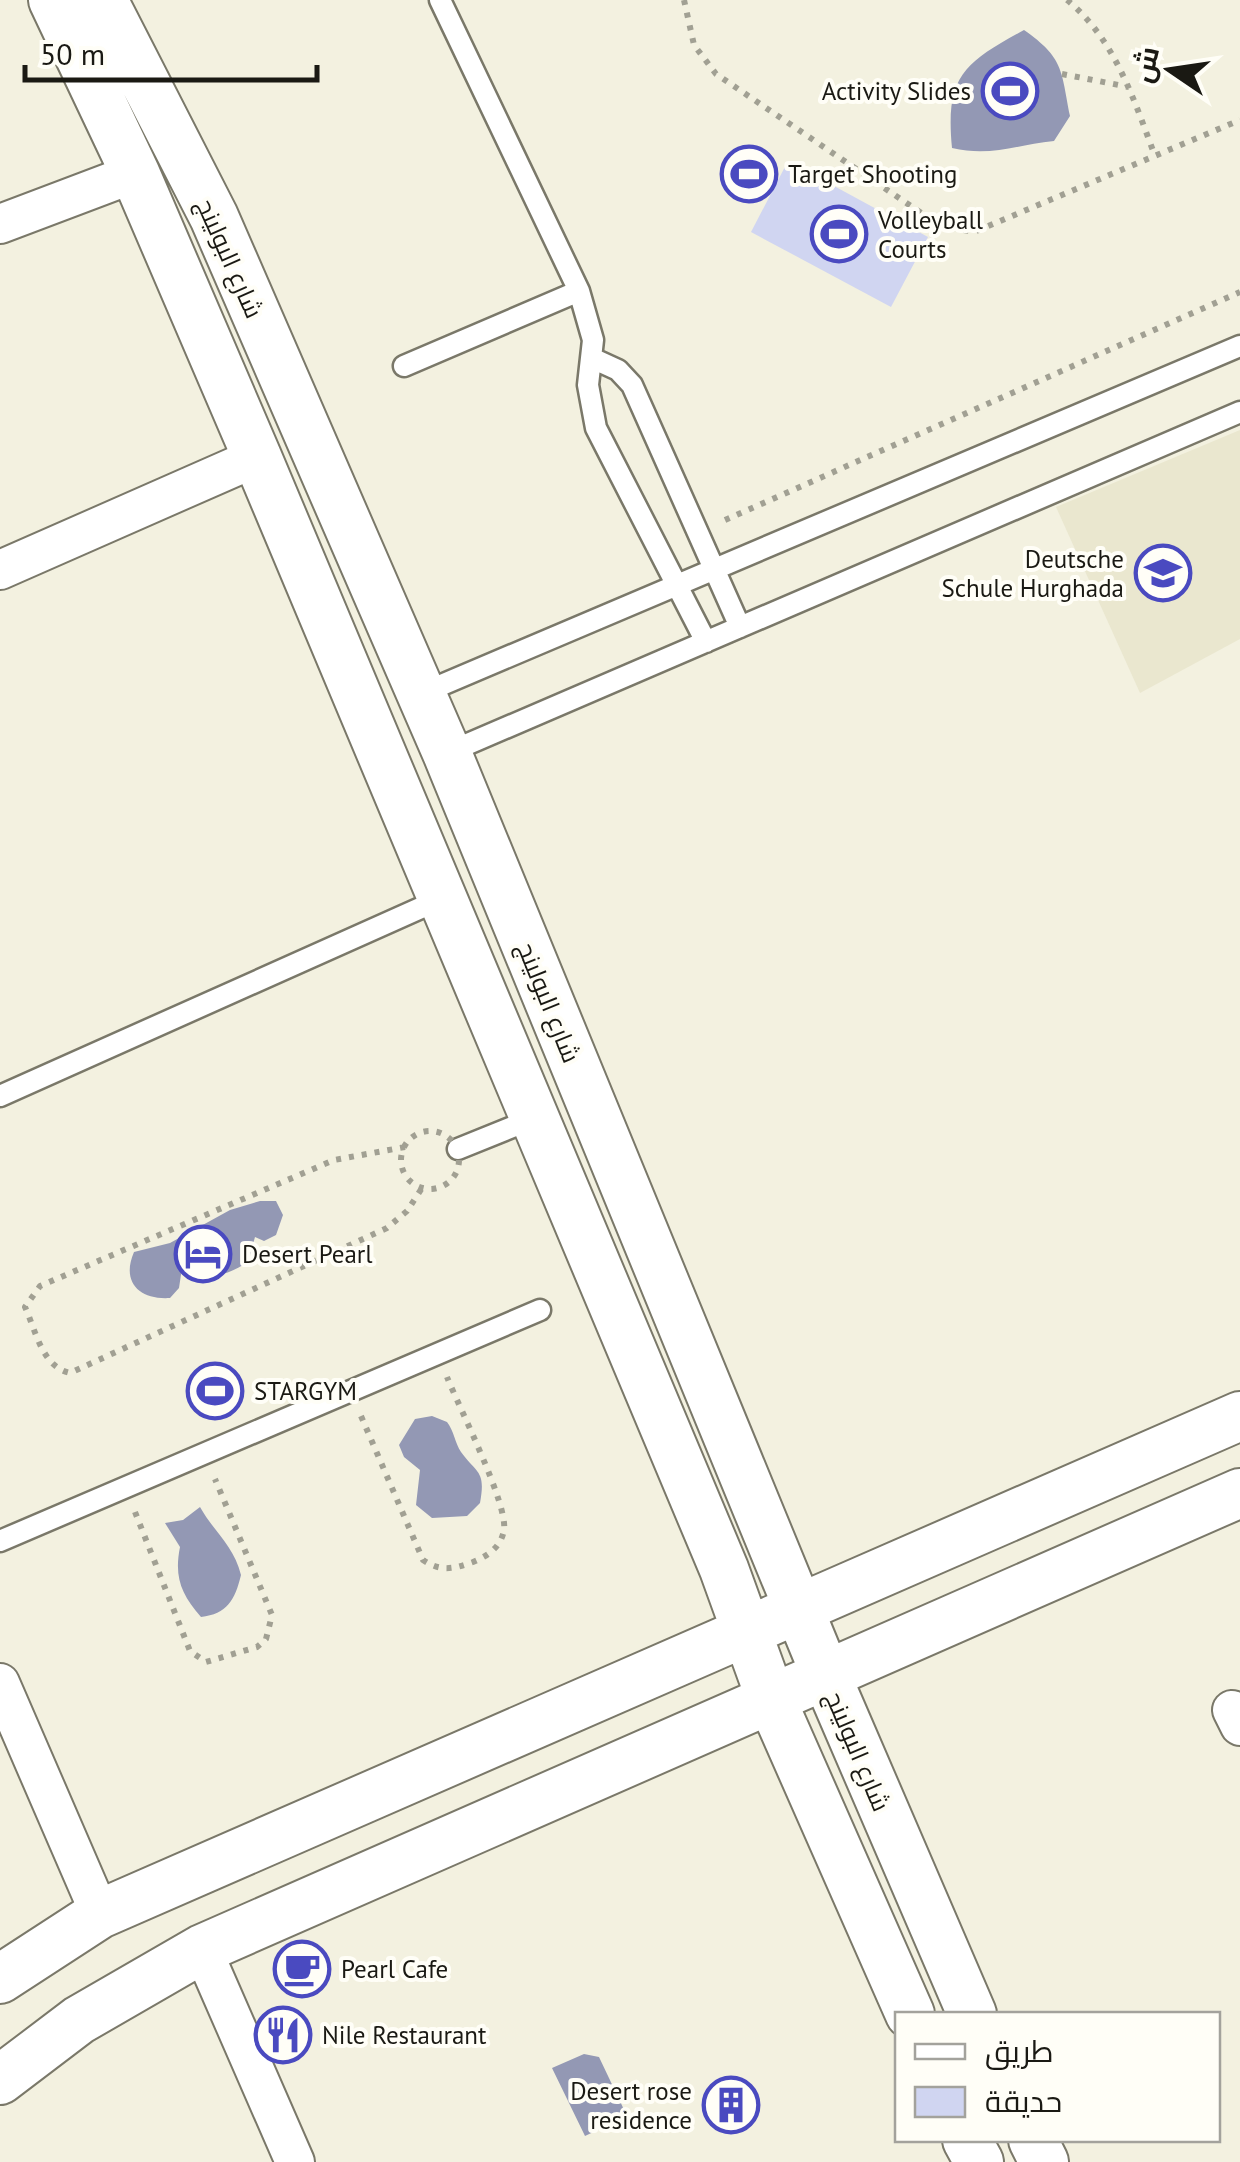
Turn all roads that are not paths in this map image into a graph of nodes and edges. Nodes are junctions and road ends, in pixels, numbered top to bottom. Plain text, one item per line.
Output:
1 (53, 0) edge
2 (103, 0) edge
3 (440, 0) edge
4 (135, 173) junction
5 (0, 224) edge
6 (580, 291) junction
7 (1240, 346) edge
8 (594, 359) junction
9 (404, 366) dead end
10 (1240, 412) edge
11 (257, 457) junction
12 (0, 570) edge
13 (714, 573) junction
14 (679, 587) junction
15 (740, 627) junction
16 (706, 642) junction
17 (418, 695) junction
18 (364, 718) junction
19 (447, 753) junction
20 (391, 777) junction
21 (443, 898) junction
22 (0, 1096) edge
23 (532, 1119) junction
24 (458, 1150) dead end
25 (540, 1310) dead end
26 (1240, 1416) edge
27 (1240, 1494) edge
28 (0, 1541) edge
29 (800, 1612) junction
30 (747, 1635) junction
31 (825, 1673) junction
32 (0, 1683) edge
33 (771, 1699) junction
34 (100, 1914) junction
35 (202, 1949) junction
36 (0, 1979) edge
37 (909, 2012) edge
38 (971, 2012) edge
39 (0, 2080) edge
40 (295, 2162) edge

1 - 4 street
2 - 17 street, شارع البولينج
3 - 6 lane
4 - 5 street
4 - 11 street
6 - 8 lane
6 - 9 lane
7 - 13 lane
8 - 13 lane
8 - 14 lane
10 - 15 lane
11 - 12 street
11 - 18 street
13 - 14 lane
13 - 15 lane
14 - 16 lane
14 - 17 lane
15 - 16 lane
16 - 19 lane
17 - 18 street
17 - 19 street, شارع البولينج
18 - 20 street
19 - 20 street
19 - 29 street, شارع البولينج
20 - 21 street
21 - 22 lane
21 - 23 street
23 - 24 lane
23 - 30 street
25 - 28 lane
26 - 29 street
27 - 31 street
29 - 30 street
29 - 31 street, شارع البولينج
30 - 33 street
30 - 34 street
31 - 33 street
31 - 38 street, شارع البولينج
32 - 34 street
33 - 35 street
33 - 37 street
34 - 36 street
35 - 39 street
35 - 40 street

